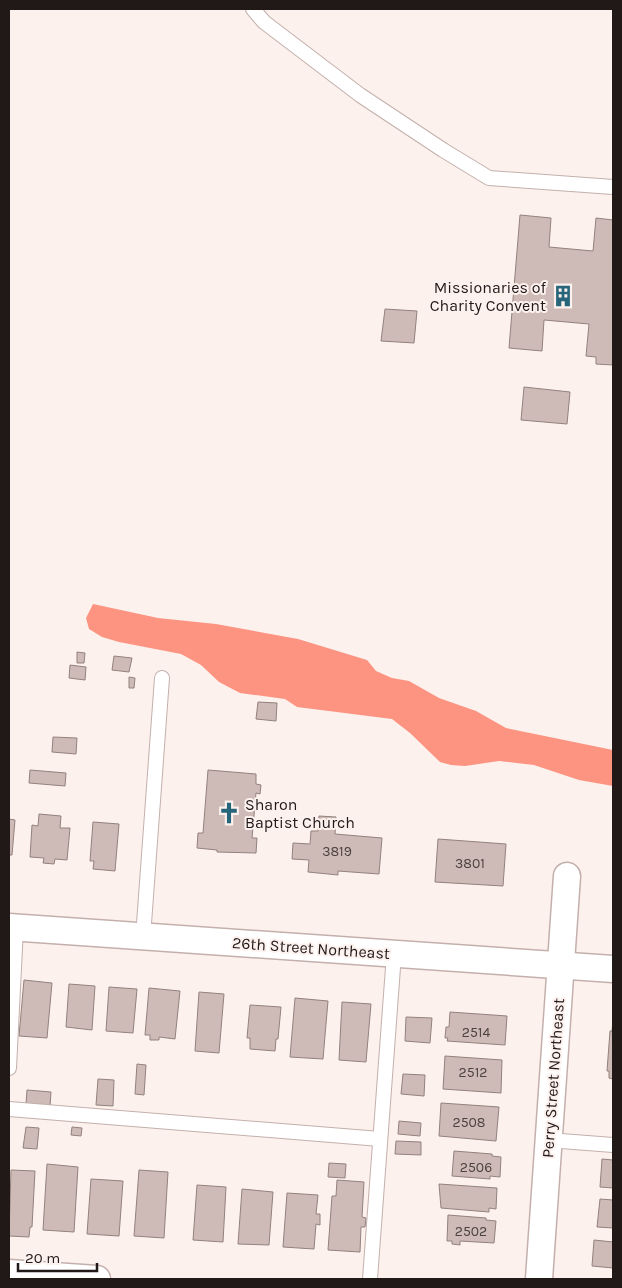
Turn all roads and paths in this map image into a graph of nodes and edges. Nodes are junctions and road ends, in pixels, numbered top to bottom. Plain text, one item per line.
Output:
1 (253, 9) edge
2 (613, 187) edge
3 (162, 678) dead end
4 (567, 876) dead end
5 (12, 928) edge
6 (143, 936) junction
7 (394, 954) junction
8 (561, 965) junction
9 (613, 969) edge
10 (9, 1068) edge
11 (9, 1109) edge
12 (380, 1139) junction
13 (548, 1140) junction
14 (613, 1145) edge
15 (9, 1273) edge
16 (97, 1279) edge
17 (370, 1279) edge
18 (539, 1279) edge

1 - 2 lane
3 - 6 lane
4 - 8 street, Perry Street Northeast
5 - 6 street, 26th Street Northeast
5 - 10 lane
6 - 7 street, 26th Street Northeast
7 - 8 street, 26th Street Northeast
7 - 12 lane
8 - 9 street, 26th Street Northeast
8 - 13 street, Perry Street Northeast
11 - 12 lane
12 - 17 lane
13 - 14 lane
13 - 18 street, Perry Street Northeast
15 - 16 street

